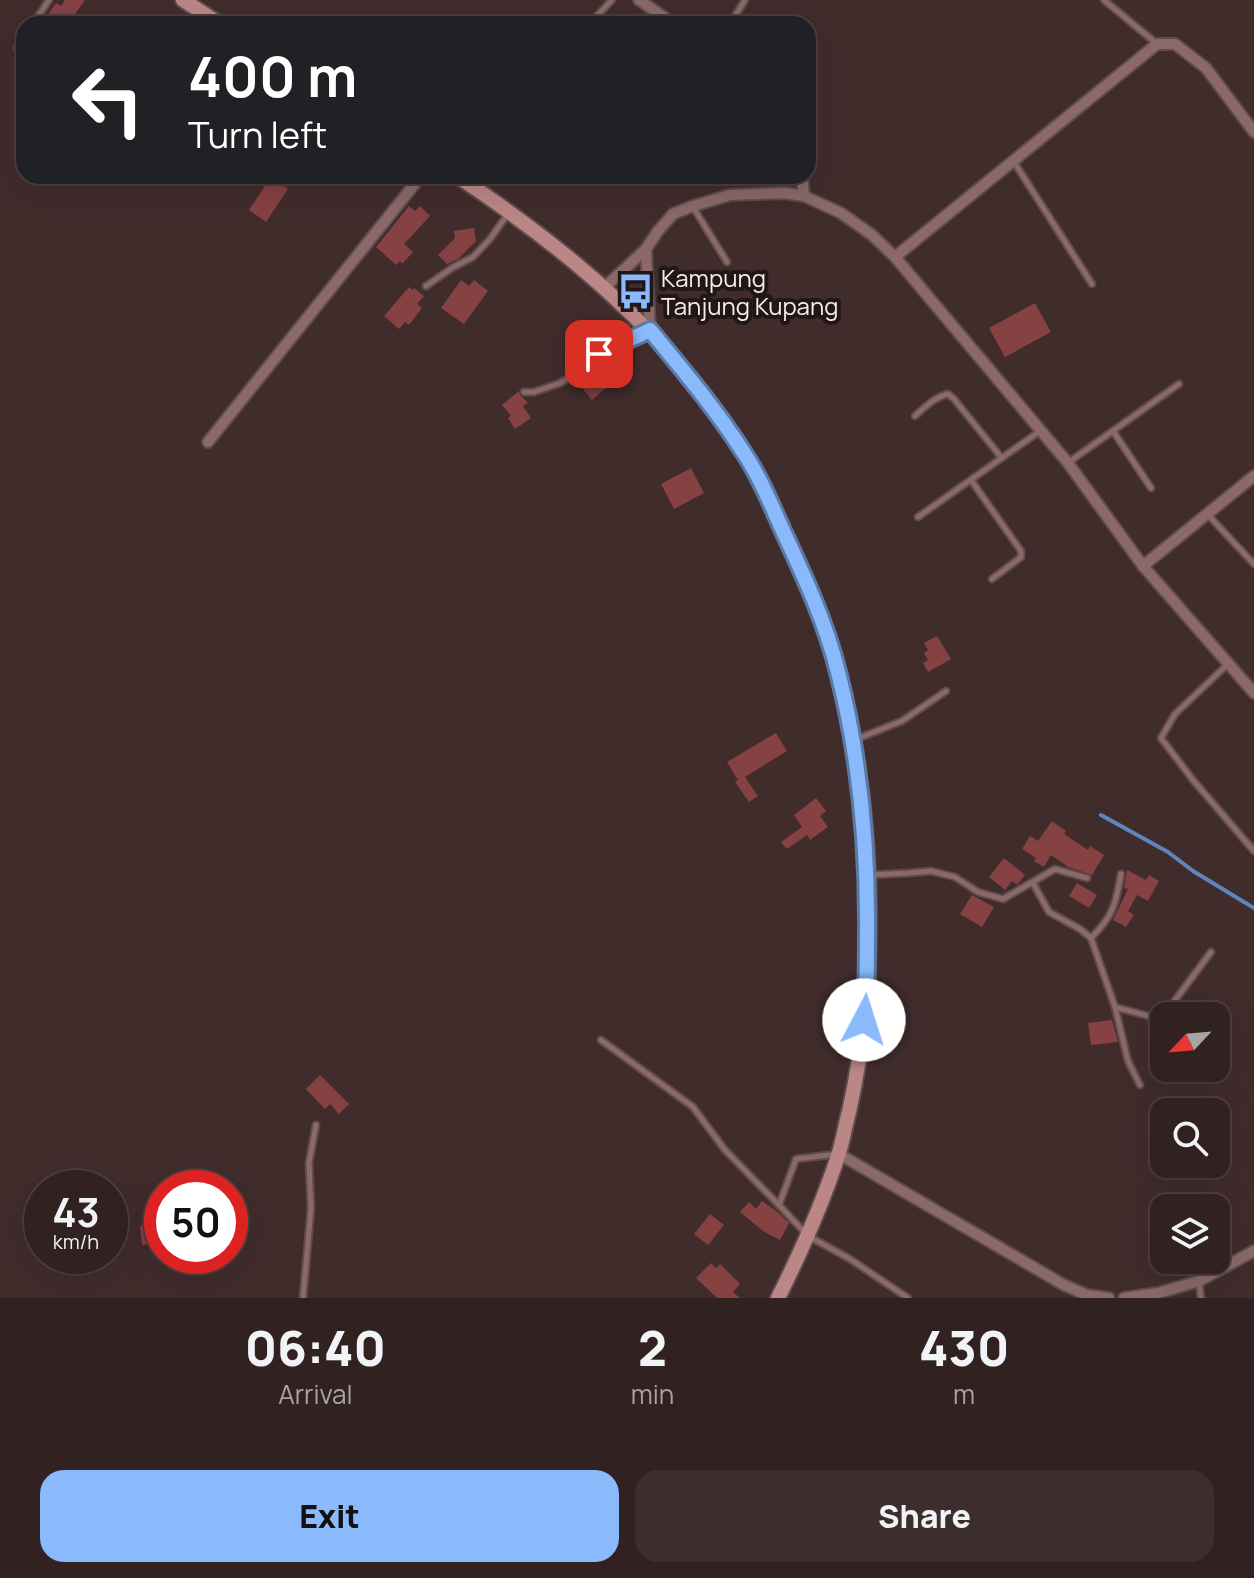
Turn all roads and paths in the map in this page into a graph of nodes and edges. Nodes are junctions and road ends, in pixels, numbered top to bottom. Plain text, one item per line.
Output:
1 (183, 0) edge
2 (612, 0) edge
3 (639, 0) edge
4 (1104, 0) edge
5 (208, 16) edge
6 (597, 16) edge
7 (662, 16) edge
8 (1157, 44) junction
9 (1254, 132) edge
10 (1014, 161) junction
11 (415, 184) edge
12 (469, 184) edge
13 (803, 184) edge
14 (804, 196) junction
15 (693, 206) junction
16 (510, 211) junction
17 (646, 249) junction
18 (895, 257) junction
19 (727, 262) dead end
20 (1092, 284) dead end
21 (426, 286) dead end
22 (605, 287) junction
23 (650, 330) junction
24 (1179, 384) dead end
25 (524, 392) dead end
26 (915, 416) dead end
27 (1041, 430) junction
28 (1113, 431) junction
29 (208, 442) dead end
30 (1001, 457) junction
31 (1068, 463) junction
32 (1254, 476) edge
33 (971, 480) junction
34 (1151, 488) dead end
35 (1207, 514) junction
36 (918, 517) dead end
37 (1254, 564) edge
38 (1143, 566) junction
39 (992, 579) dead end
40 (1229, 663) junction
41 (946, 691) dead end
42 (1254, 693) edge
43 (853, 741) junction
44 (1254, 851) edge
45 (1121, 874) dead end
46 (867, 875) junction
47 (1087, 878) dead end
48 (1033, 883) junction
49 (1091, 938) junction
50 (1211, 952) dead end
51 (1115, 1007) junction
52 (601, 1040) dead end
53 (1140, 1085) dead end
54 (316, 1125) dead end
55 (839, 1154) junction
56 (779, 1205) junction
57 (808, 1236) junction
58 (1254, 1251) edge
59 (1199, 1281) junction
60 (1157, 1296) edge
61 (303, 1298) edge
62 (778, 1298) edge
63 (908, 1298) edge
64 (1109, 1298) edge
65 (1124, 1298) edge
66 (1201, 1298) edge

1 - 5 main road
2 - 6 lane
3 - 7 street
4 - 8 lane
8 - 9 street
8 - 10 street
10 - 18 street
10 - 20 lane
11 - 29 street
12 - 16 main road
13 - 14 street
14 - 15 street
14 - 18 street
15 - 17 street
15 - 19 lane
16 - 21 lane
16 - 22 main road
17 - 22 street
17 - 23 street
18 - 27 street
22 - 23 main road
23 - 25 lane
23 - 43 main road
24 - 28 lane
26 - 30 lane
27 - 30 lane
27 - 31 street
28 - 31 lane
28 - 34 lane
30 - 33 lane
31 - 38 street
32 - 35 street
33 - 36 lane
33 - 39 lane
35 - 37 lane
35 - 38 street
38 - 40 street
40 - 42 street
40 - 44 lane
41 - 43 lane
43 - 46 main road
45 - 49 lane
46 - 48 lane
46 - 55 main road
47 - 48 lane
48 - 49 lane
49 - 51 lane
50 - 51 lane
51 - 53 lane
52 - 56 lane
54 - 61 lane
55 - 56 lane
55 - 57 main road
55 - 64 street
56 - 57 lane
57 - 62 main road
57 - 63 lane
58 - 59 street
59 - 60 street
59 - 66 lane
60 - 65 street

